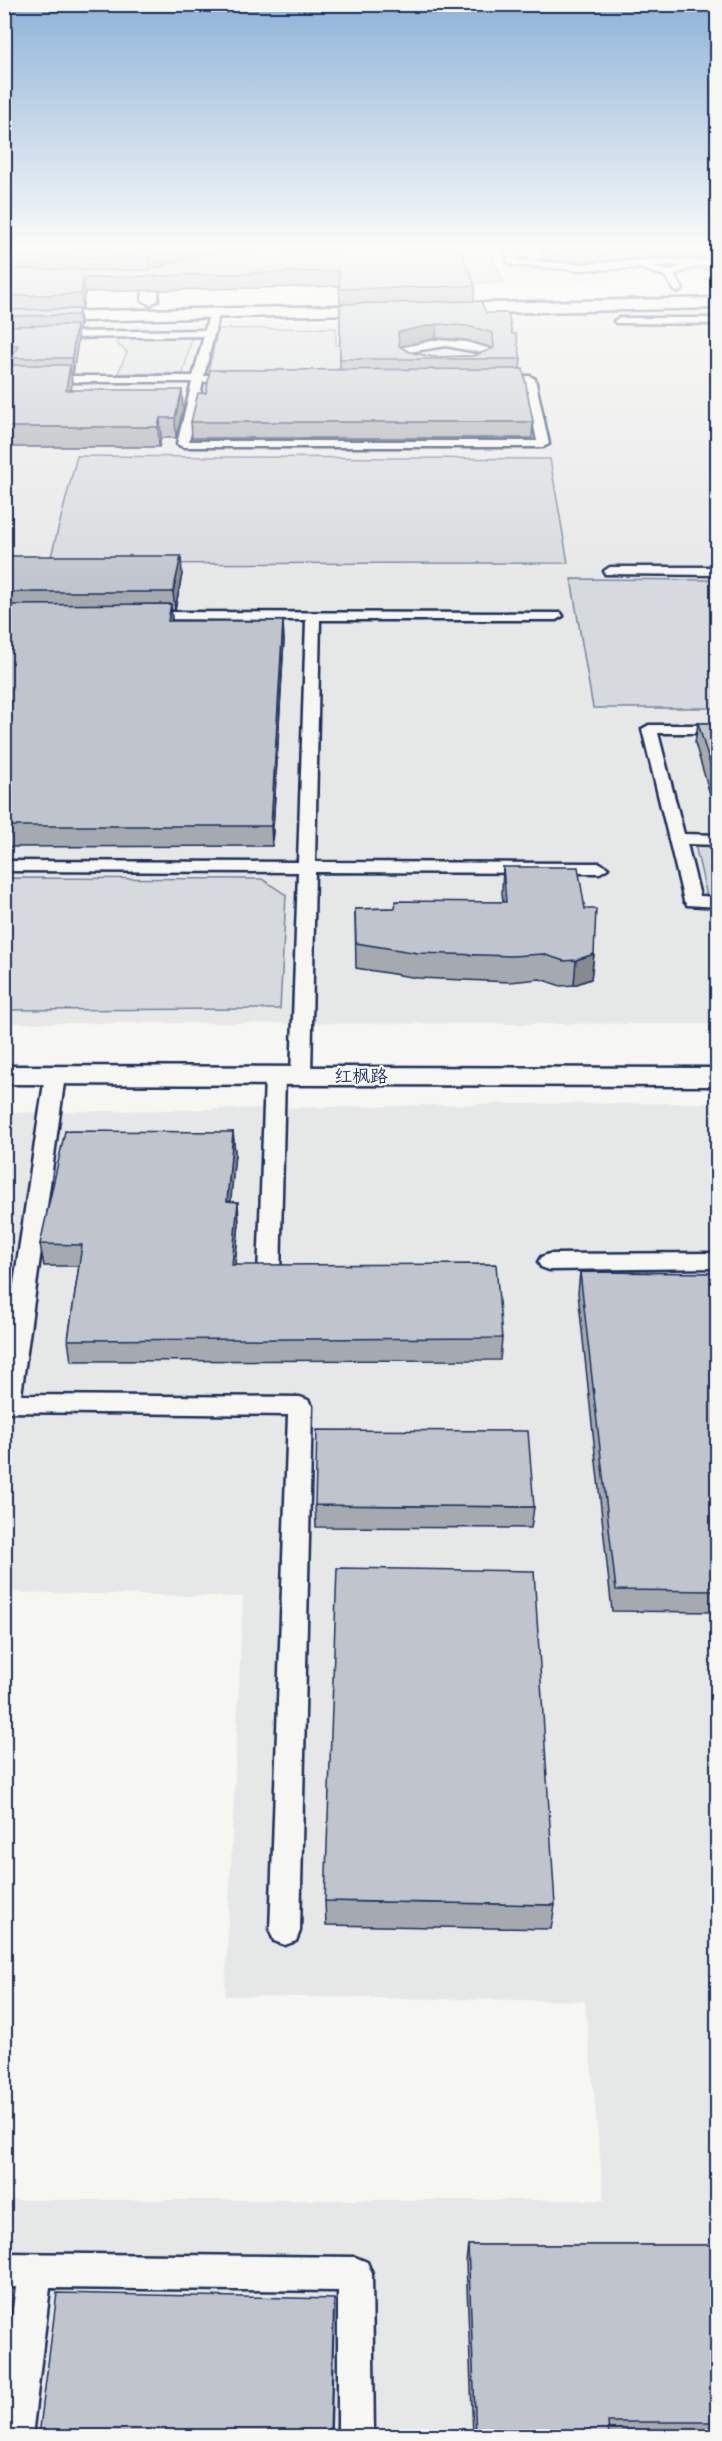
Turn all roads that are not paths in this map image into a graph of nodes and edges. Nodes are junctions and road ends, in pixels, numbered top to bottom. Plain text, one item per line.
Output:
1 (202, 363) edge
2 (418, 363) edge
3 (481, 363) edge
4 (430, 366) edge
5 (4, 379) edge
6 (198, 379) junction
7 (452, 379) junction
8 (610, 571) dead end
9 (717, 571) edge
10 (123, 616) edge
11 (313, 616) junction
12 (556, 616) dead end
13 (717, 729) edge
14 (677, 839) junction
15 (717, 840) edge
16 (4, 866) edge
17 (306, 867) junction
18 (600, 868) dead end
19 (717, 902) edge
20 (4, 1076) edge
21 (55, 1076) junction
22 (288, 1076) junction
23 (717, 1077) edge
24 (717, 1260) edge
25 (549, 1262) dead end
26 (269, 1276) edge
27 (285, 1931) dead end
28 (20, 2270) edge
29 (14, 2436) edge
30 (356, 2436) edge

1 - 6 lane
2 - 4 lane
3 - 7 lane
5 - 6 lane
6 - 7 lane
6 - 7 lane
8 - 9 lane
10 - 11 lane
11 - 12 lane
11 - 17 lane
13 - 14 lane
14 - 15 lane
14 - 19 lane
16 - 17 lane
17 - 18 lane
17 - 22 lane
20 - 21 main road, 红枫路
21 - 22 main road, 红枫路
21 - 27 lane
22 - 23 main road, 红枫路
22 - 26 lane
24 - 25 lane
28 - 29 lane
28 - 30 lane

